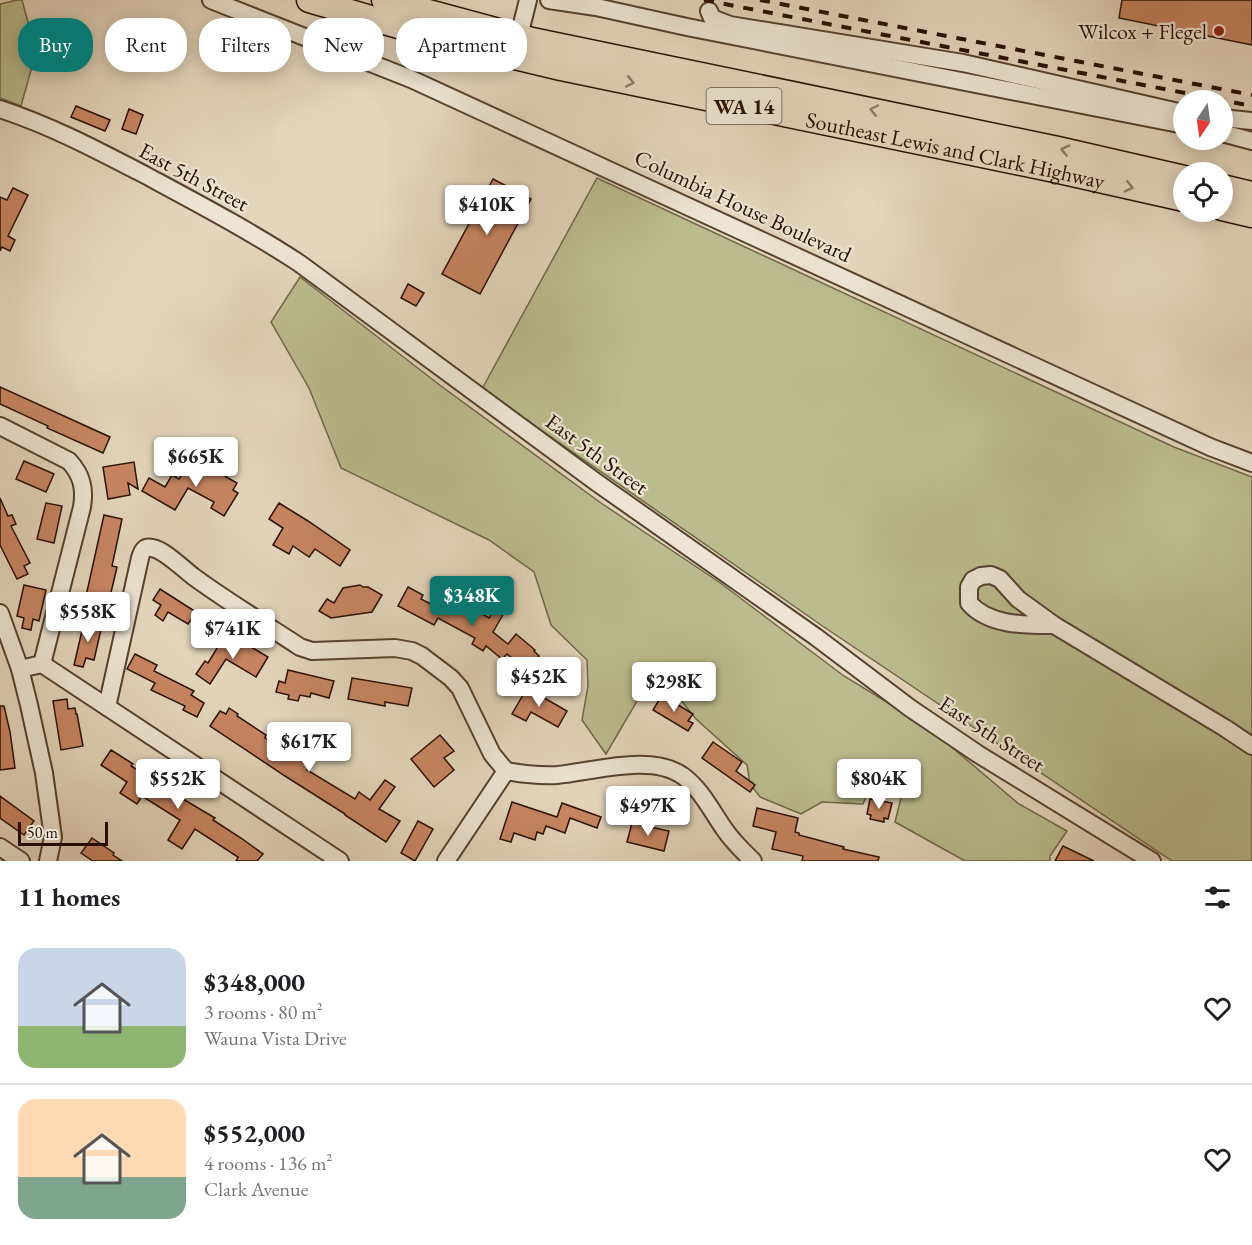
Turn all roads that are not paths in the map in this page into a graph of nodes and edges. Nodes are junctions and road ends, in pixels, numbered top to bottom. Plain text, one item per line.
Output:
1 (210, 0) edge
2 (309, 0) edge
3 (384, 0) edge
4 (528, 0) edge
5 (549, 0) edge
6 (709, 11) dead end
7 (452, 18) edge
8 (524, 18) edge
9 (527, 38) edge
10 (0, 109) edge
11 (1173, 111) edge
12 (1233, 119) edge
13 (1252, 121) edge
14 (1173, 123) edge
15 (1233, 136) edge
16 (1252, 141) edge
17 (1173, 175) edge
18 (1233, 190) edge
19 (1252, 194) edge
20 (1173, 197) edge
21 (1233, 211) edge
22 (1252, 215) edge
23 (0, 426) edge
24 (1252, 463) edge
25 (0, 613) edge
26 (1053, 625) junction
27 (42, 664) junction
28 (20, 669) junction
29 (107, 707) junction
30 (1252, 746) edge
31 (506, 771) junction
32 (0, 847) edge
33 (21, 861) edge
34 (48, 861) edge
35 (340, 861) edge
36 (446, 861) edge
37 (753, 861) edge
38 (1152, 861) edge

1 - 24 street, Columbia House Boulevard
2 -> 20 highway, Southeast Lewis and Clark Highway / WA 14
3 - 7 highway, Southeast Lewis and Clark Highway / WA 14
4 - 8 street
5 - 14 street
6 - 11 street
17 -> 9 highway, Southeast Lewis and Clark Highway / WA 14
10 - 38 street, East 5th Street
12 - 13 street
15 - 16 street
18 - 19 highway
21 - 22 highway
23 - 27 street
25 - 28 street
26 - 26 street
26 - 30 street
27 - 28 street
27 - 29 street
28 - 34 street
29 - 31 street
29 - 35 street
31 - 36 street
31 - 37 street
32 - 33 street

